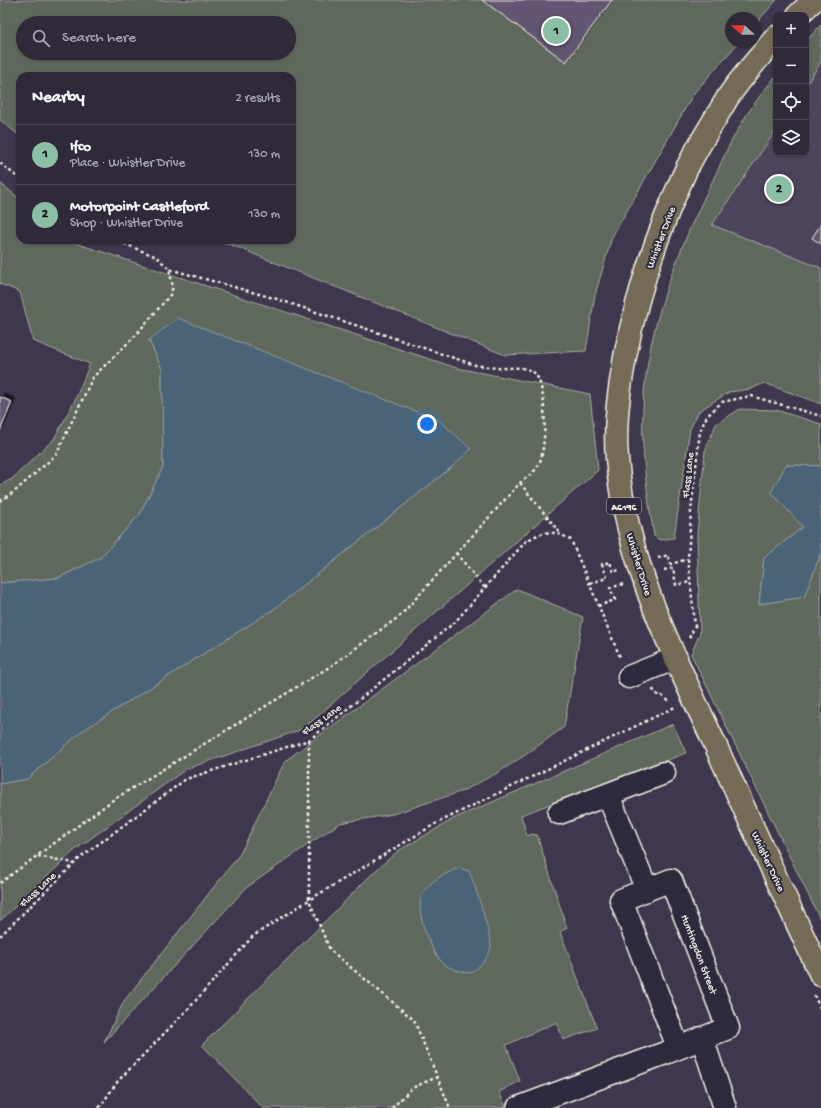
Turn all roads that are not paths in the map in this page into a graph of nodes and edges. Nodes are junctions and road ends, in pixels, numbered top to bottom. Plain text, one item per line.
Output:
1 (814, 0) edge
2 (801, 12) edge
3 (773, 41) edge
4 (674, 653) junction
5 (628, 677) road end
6 (664, 773) dead end
7 (608, 795) junction
8 (559, 813) dead end
9 (646, 890) junction
10 (821, 975) edge
11 (702, 1038) junction
12 (678, 1047) junction
13 (518, 1108) edge
14 (725, 1108) edge

1 - 2 main road
3 - 4 main road, Whistler Drive / A6196
4 - 5 street
4 - 10 main road, Whistler Drive / A6196
6 - 7 street
7 - 8 street
7 - 9 street
9 - 11 street, Huntingdon Street
9 - 12 street, Huntingdon Street
11 - 12 street, Huntingdon Street
11 - 14 street
12 - 13 street

